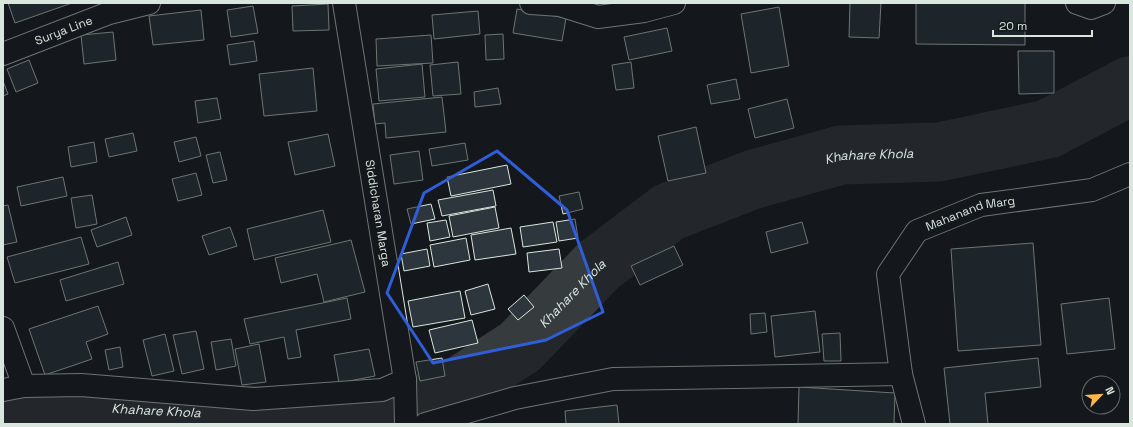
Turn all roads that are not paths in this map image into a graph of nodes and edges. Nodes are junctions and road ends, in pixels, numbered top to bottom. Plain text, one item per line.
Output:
1 (149, 3) edge
2 (344, 3) edge
3 (531, 3) edge
4 (674, 3) edge
5 (1077, 3) edge
6 (1104, 3) edge
7 (560, 4) edge
8 (3, 54) edge
9 (1130, 174) edge
10 (3, 328) edge
11 (901, 374) junction
12 (24, 386) junction
13 (405, 388) junction
14 (3, 390) edge
15 (406, 424) edge
16 (425, 424) edge
17 (914, 424) edge

1 - 8 street, Surya Line
2 - 13 street, Siddicharan Marga
3 - 7 street
4 - 7 street
5 - 6 street
9 - 11 street, Mahanand Marg
10 - 12 street
11 - 16 street
11 - 17 street, Mahanand Marg
12 - 13 street
12 - 14 street
13 - 15 street, Siddicharan Marga

